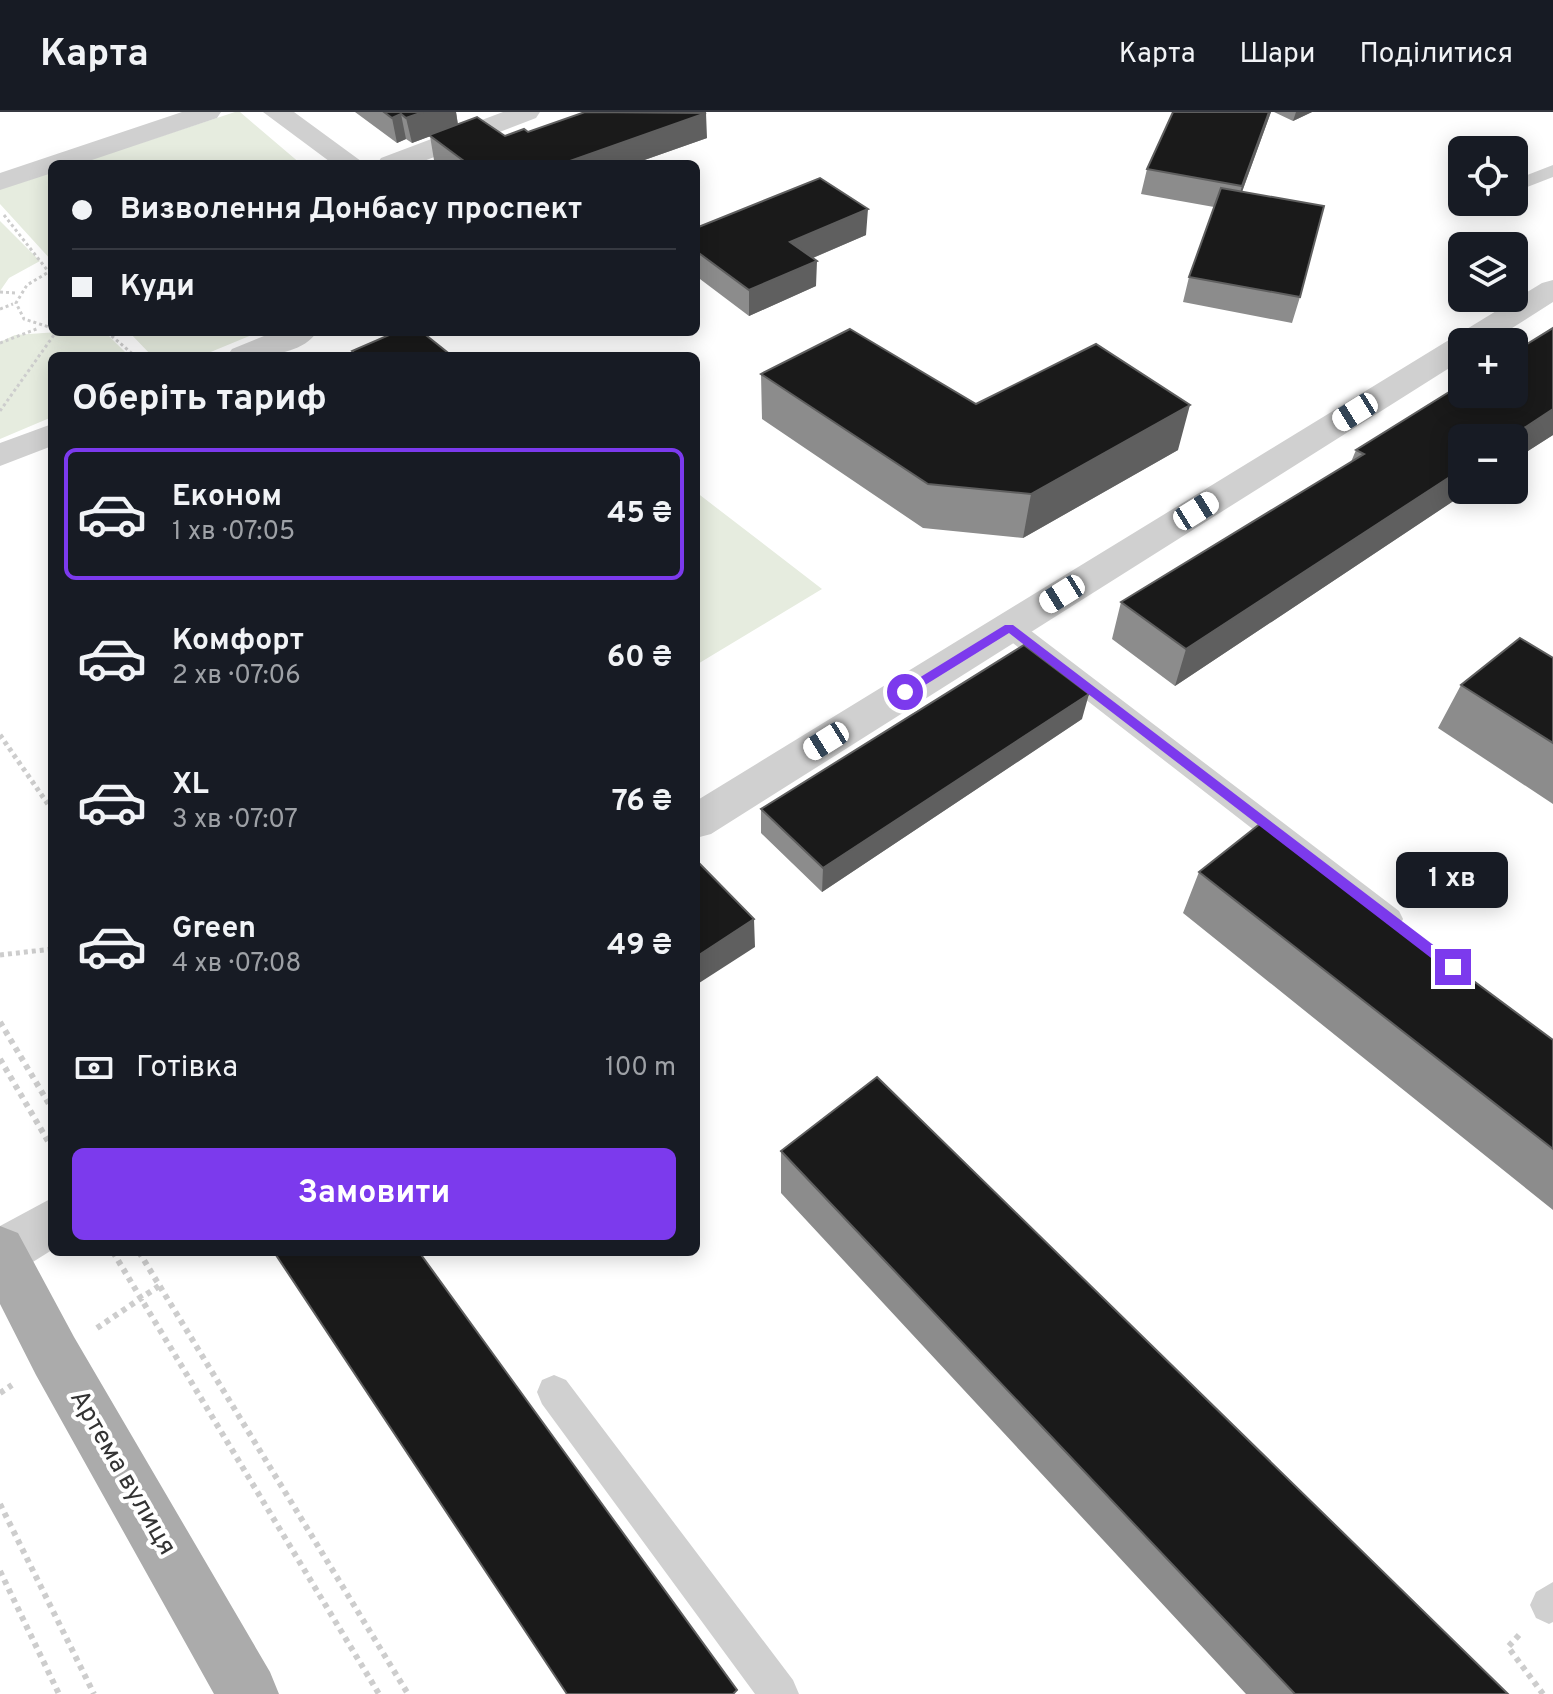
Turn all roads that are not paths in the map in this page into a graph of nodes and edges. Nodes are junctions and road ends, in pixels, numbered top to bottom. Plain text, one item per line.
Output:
1 (208, 112) edge
2 (276, 112) edge
3 (527, 112) edge
4 (65, 160) edge
5 (345, 160) edge
6 (401, 160) edge
7 (48, 166) edge
8 (1553, 170) edge
9 (1528, 181) edge
10 (0, 182) edge
11 (1553, 289) edge
12 (1490, 328) edge
13 (291, 336) edge
14 (253, 352) edge
15 (1448, 355) edge
16 (48, 436) edge
17 (0, 455) edge
18 (1009, 627) junction
19 (700, 820) edge
20 (1415, 938) edge
21 (48, 1224) edge
22 (1, 1252) edge
23 (554, 1392) dead end
24 (248, 1694) edge
25 (779, 1694) edge

1 - 4 street
2 - 5 street
3 - 6 street
7 - 10 street
8 - 9 lane
11 - 12 street
13 - 14 street
15 - 18 street
16 - 17 street
18 - 19 street
18 - 20 lane
21 - 22 street
22 - 24 main road, Артема вулиця
23 - 25 lane

